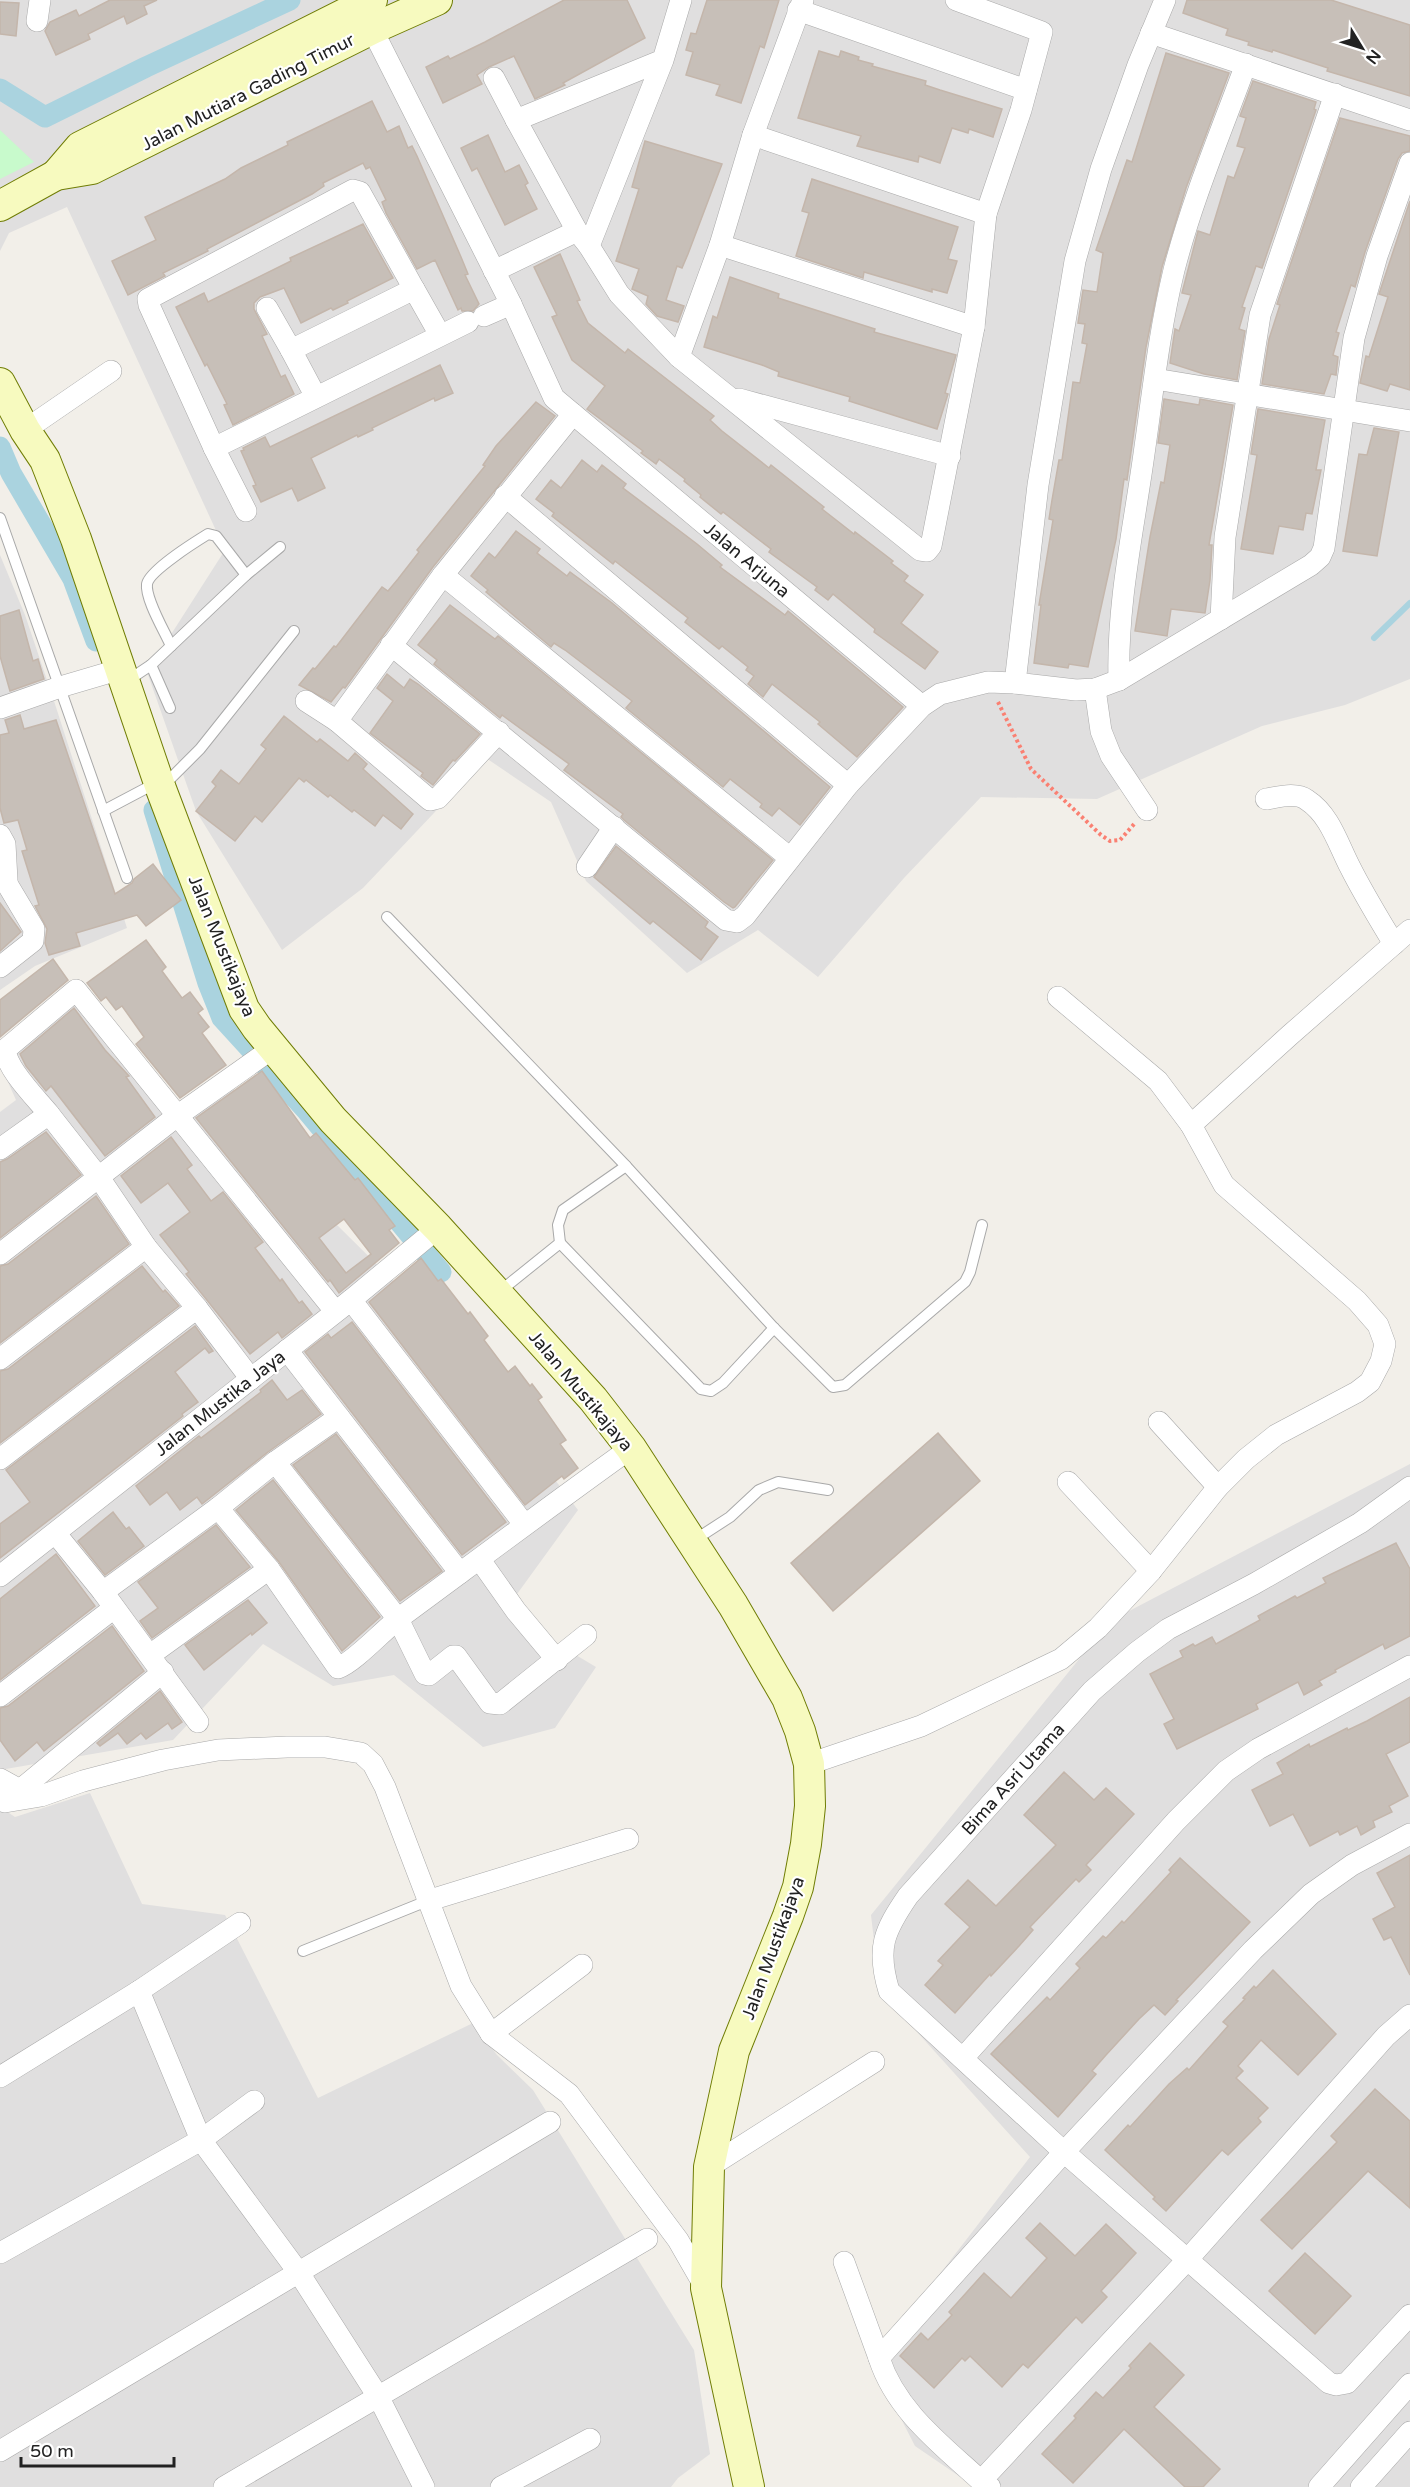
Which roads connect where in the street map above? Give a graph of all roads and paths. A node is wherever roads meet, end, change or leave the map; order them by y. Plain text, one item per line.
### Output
1 (40, 0) edge
2 (437, 0) edge
3 (681, 0) edge
4 (956, 0) edge
5 (1165, 0) edge
6 (800, 5) edge
7 (363, 9) edge
8 (37, 21) dead end
9 (1151, 33) junction
10 (663, 60) junction
11 (1246, 64) junction
12 (494, 78) dead end
13 (1026, 90) junction
14 (1335, 94) junction
15 (516, 120) junction
16 (1410, 120) edge
17 (753, 135) junction
18 (1410, 163) edge
19 (0, 206) edge
20 (986, 214) junction
21 (583, 239) junction
22 (720, 245) junction
23 (494, 272) junction
24 (414, 289) junction
25 (511, 304) junction
26 (267, 308) dead end
27 (974, 327) junction
28 (440, 335) junction
29 (291, 350) junction
30 (679, 357) junction
31 (111, 371) dead end
32 (1155, 379) junction
33 (2, 391) edge
34 (1247, 393) junction
35 (731, 396) junction
36 (316, 397) junction
37 (1342, 411) junction
38 (573, 414) junction
39 (1410, 421) edge
40 (25, 430) junction
41 (214, 448) junction
42 (950, 456) junction
43 (505, 496) junction
44 (246, 511) dead end
45 (0, 518) edge
46 (280, 547) dead end
47 (246, 575) junction
48 (443, 575) junction
49 (1221, 619) junction
50 (294, 631) dead end
51 (391, 645) junction
52 (171, 646) junction
53 (151, 665) junction
54 (123, 675) junction
55 (1119, 680) junction
56 (988, 682) junction
57 (1015, 683) junction
58 (60, 687) junction
59 (1095, 689) junction
60 (306, 701) dead end
61 (922, 706) junction
62 (0, 708) edge
63 (170, 708) dead end
64 (337, 721) junction
65 (499, 732) junction
66 (160, 785) junction
67 (848, 785) junction
68 (1266, 799) dead end
69 (1147, 810) joint
70 (103, 811) junction
71 (614, 827) junction
72 (0, 835) edge
73 (790, 858) junction
74 (587, 867) dead end
75 (3, 876) edge
76 (127, 878) dead end
77 (387, 917) dead end
78 (1402, 937) edge
79 (0, 967) edge
80 (1058, 997) dead end
81 (273, 1048) junction
82 (49, 1114) junction
83 (177, 1116) junction
84 (1191, 1125) junction
85 (0, 1149) edge
86 (626, 1166) junction
87 (100, 1179) junction
88 (982, 1225) dead end
89 (438, 1228) junction
90 (560, 1243) junction
91 (146, 1247) junction
92 (0, 1254) edge
93 (497, 1294) junction
94 (343, 1306) junction
95 (197, 1308) junction
96 (774, 1328) junction
97 (287, 1350) junction
98 (0, 1359) edge
99 (251, 1379) junction
100 (339, 1417) junction
101 (1159, 1422) dead end
102 (631, 1448) junction
103 (0, 1459) edge
104 (275, 1462) junction
105 (1068, 1482) dead end
106 (1218, 1487) junction
107 (1410, 1487) edge
108 (828, 1490) dead end
109 (218, 1508) junction
110 (524, 1524) junction
111 (56, 1534) junction
112 (693, 1541) junction
113 (480, 1560) junction
114 (268, 1569) junction
115 (1151, 1570) junction
116 (460, 1573) junction
117 (0, 1576) edge
118 (109, 1600) junction
119 (398, 1619) junction
120 (586, 1635) dead end
121 (150, 1655) junction
122 (557, 1659) junction
123 (1410, 1666) edge
124 (163, 1672) junction
125 (0, 1696) edge
126 (198, 1722) dead end
127 (809, 1764) junction
128 (0, 1779) edge
129 (0, 1800) edge
130 (1410, 1834) edge
131 (628, 1839) dead end
132 (428, 1901) junction
133 (240, 1923) dead end
134 (303, 1951) dead end
135 (582, 1965) dead end
136 (139, 1990) junction
137 (1410, 2015) edge
138 (491, 2034) junction
139 (963, 2058) junction
140 (874, 2062) dead end
141 (0, 2077) edge
142 (254, 2101) dead end
143 (550, 2122) dead end
144 (201, 2140) junction
145 (1064, 2152) junction
146 (710, 2167) junction
147 (647, 2239) dead end
148 (0, 2253) edge
149 (1188, 2259) junction
150 (844, 2262) dead end
151 (300, 2273) junction
152 (706, 2288) junction
153 (1410, 2315) edge
154 (879, 2358) junction
155 (1410, 2384) edge
156 (379, 2398) junction
157 (1410, 2432) edge
158 (590, 2439) dead end
159 (0, 2451) edge
160 (986, 2484) edge
161 (224, 2487) edge
162 (424, 2487) edge
163 (501, 2487) edge
164 (749, 2487) edge
165 (1319, 2487) edge
166 (1361, 2487) edge

1 - 8 street
2 - 7 main road, Jalan Mutiara Gading Timur
3 - 10 street
4 - 13 street
5 - 9 street
6 - 13 street
6 - 17 street
7 - 19 main road, Jalan Mutiara Gading Timur
7 - 23 street, Jalan Arjuna
9 - 11 street
9 - 57 street
10 - 15 street
10 - 21 street
11 - 14 street
11 - 32 street
12 - 15 street
13 - 20 street
14 - 16 street
14 - 34 street
15 - 21 street
17 - 20 street
17 - 22 street
18 - 37 street
20 - 27 street
21 - 23 street
21 - 30 street
22 - 27 street
22 - 30 street
23 - 25 street, Jalan Arjuna
24 - 28 street
24 - 29 street
24 - 41 street
25 - 28 street
25 - 38 street, Jalan Arjuna
26 - 29 street
27 - 42 street
28 - 36 street
29 - 36 street
30 - 35 street
31 - 40 street
32 - 34 street
32 - 55 street
33 - 40 main road, Jalan Mustikajaya
34 - 37 street
34 - 49 street
35 - 42 street
35 - 42 street
36 - 41 street
37 - 39 street
37 - 49 street
38 - 43 street
38 - 61 street, Jalan Arjuna
40 - 54 main road, Jalan Mustikajaya
41 - 44 street
43 - 48 street
43 - 67 street
45 - 58 lane
46 - 47 lane
47 - 52 lane
47 - 52 lane
48 - 51 street
48 - 73 street
49 - 55 street
50 - 66 lane
51 - 64 street
51 - 65 street
52 - 53 lane
53 - 54 lane
53 - 63 lane
54 - 58 street
54 - 66 main road, Jalan Mustikajaya
55 - 59 street
56 - 57 street
56 - 61 street
56 - 69 path
57 - 59 street
58 - 62 street
58 - 70 lane
59 - 69 street
60 - 64 street
61 - 67 street
64 - 65 street
65 - 71 street
66 - 70 lane
66 - 81 main road, Jalan Mustikajaya
67 - 73 street
68 - 78 street
70 - 76 lane
71 - 73 street
71 - 74 street
72 - 75 street
75 - 79 street
77 - 86 lane
78 - 84 street
80 - 84 street
81 - 83 street
81 - 89 main road, Jalan Mustikajaya
82 - 83 street
82 - 85 street
82 - 87 street
83 - 87 street
83 - 94 street
84 - 106 street
86 - 90 lane
86 - 96 lane
87 - 91 street
87 - 92 street
88 - 96 lane
89 - 93 main road, Jalan Mustikajaya
89 - 94 street, Jalan Mustika Jaya
90 - 93 lane
90 - 96 lane
91 - 95 street
91 - 98 street
93 - 102 main road, Jalan Mustikajaya
94 - 97 street, Jalan Mustika Jaya
94 - 110 street
95 - 99 street
95 - 103 street
97 - 99 street, Jalan Mustika Jaya
97 - 100 street
99 - 111 street, Jalan Mustika Jaya
100 - 104 street
100 - 116 street
101 - 106 street
102 - 110 street
102 - 112 main road, Jalan Mustikajaya
104 - 109 street
104 - 119 street
105 - 115 street
106 - 115 street
107 - 139 street, Bima Asri Utama
108 - 112 lane
109 - 114 street
109 - 118 street
110 - 113 street
111 - 117 street, Jalan Mustika Jaya
111 - 118 street
112 - 127 main road, Jalan Mustikajaya
113 - 116 street
113 - 122 street
114 - 119 street
114 - 121 street
115 - 127 street
116 - 119 street
118 - 121 street
118 - 125 street
119 - 122 street
120 - 122 street
121 - 124 street
123 - 139 street
124 - 126 street
124 - 128 street
127 - 146 main road, Jalan Mustikajaya
129 - 132 street
130 - 145 street
131 - 132 street
132 - 134 lane
132 - 138 street
133 - 136 street
135 - 138 street
136 - 141 street
136 - 144 street
137 - 149 street
138 - 152 street
139 - 145 street, Bima Asri Utama
140 - 146 street
142 - 144 street
143 - 151 street
144 - 148 street
144 - 151 street
145 - 149 street, Bima Asri Utama
145 - 154 street
146 - 152 main road, Jalan Mustikajaya
147 - 156 street
149 - 153 street, Bima Asri Utama
149 - 160 street
150 - 154 street
151 - 156 street
151 - 159 street
152 - 164 main road, Jalan Mustikajaya
154 - 160 street
155 - 165 street
156 - 161 street
156 - 162 street
157 - 166 street
158 - 163 street

